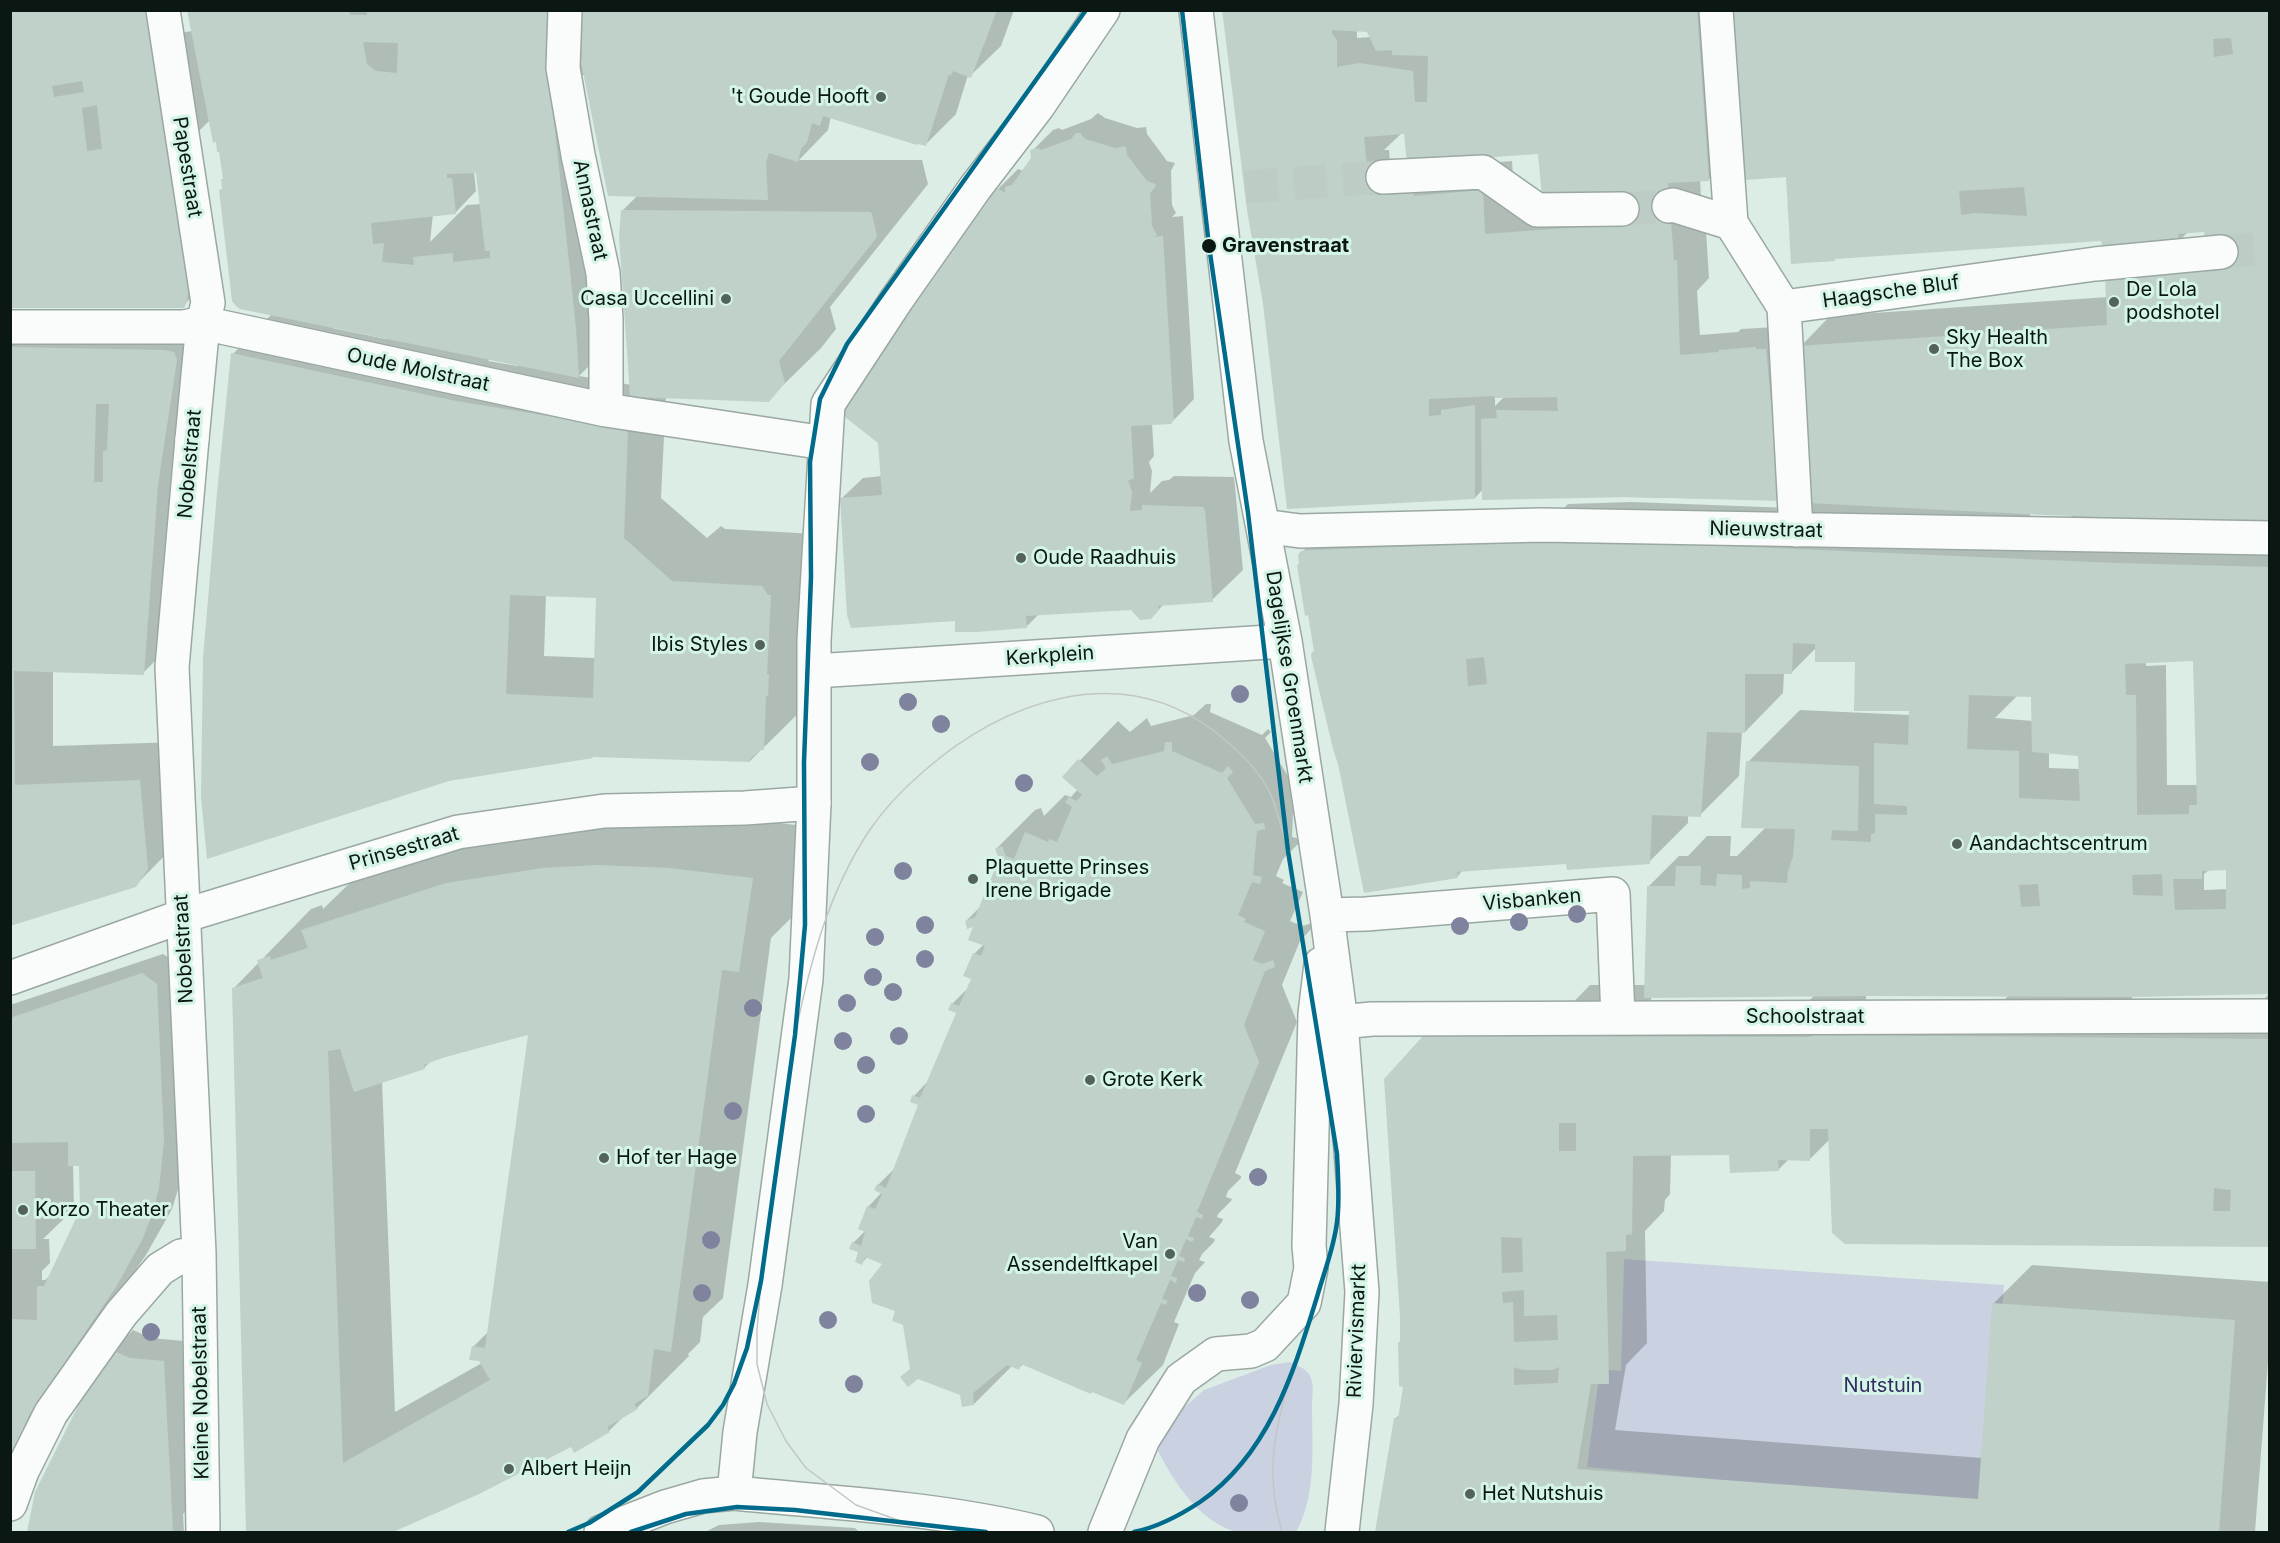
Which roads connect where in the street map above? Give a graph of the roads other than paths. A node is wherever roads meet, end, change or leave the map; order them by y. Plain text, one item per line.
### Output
1 (163, 10) edge
2 (565, 10) edge
3 (1103, 10) edge
4 (1196, 10) edge
5 (1716, 10) edge
6 (1383, 177) tunnel mouth
7 (1669, 206) tunnel mouth
8 (1622, 209) tunnel mouth
9 (1731, 223) junction
10 (2221, 252) tunnel mouth
11 (1784, 307) junction
12 (203, 323) junction
13 (10, 327) edge
14 (606, 410) junction
15 (825, 443) junction
16 (1263, 526) junction
17 (1796, 531) junction
18 (2270, 538) edge
19 (1285, 641) junction
20 (815, 671) junction
21 (814, 803) junction
22 (1327, 915) junction
23 (183, 916) junction
24 (10, 978) edge
25 (2270, 1017) edge
26 (1618, 1018) junction
27 (1341, 1022) junction
28 (199, 1253) junction
29 (734, 1494) junction
30 (10, 1504) edge
31 (203, 1533) edge
32 (601, 1533) edge
33 (1037, 1533) edge
34 (1105, 1533) edge
35 (1342, 1533) edge

1 - 12 street, Papestraat
2 - 14 street, Annastraat
3 - 15 street
4 - 16 street, Dagelijkse Groenmarkt
5 - 9 street
6 - 8 street
7 - 9 street
9 - 11 street
10 - 11 street, Haagsche Bluf
11 - 17 street
12 - 13 street, Oude Molstraat
12 - 14 street, Oude Molstraat
12 - 23 street, Nobelstraat
14 - 15 street, Oude Molstraat
15 - 20 street
16 - 17 street, Nieuwstraat
16 - 19 street, Dagelijkse Groenmarkt
17 - 18 street, Nieuwstraat
19 - 20 street, Kerkplein
19 - 22 street, Dagelijkse Groenmarkt
20 - 21 street
21 - 23 street, Prinsestraat
21 - 29 street
22 - 26 street, Visbanken
22 - 27 street, Riviervismarkt
22 - 34 street
23 - 24 street, Prinsestraat
23 - 28 street, Nobelstraat
25 - 26 street, Schoolstraat
26 - 27 street, Schoolstraat
27 - 35 street, Riviervismarkt
28 - 30 street
28 - 31 street, Kleine Nobelstraat
29 - 32 street
29 - 33 street

